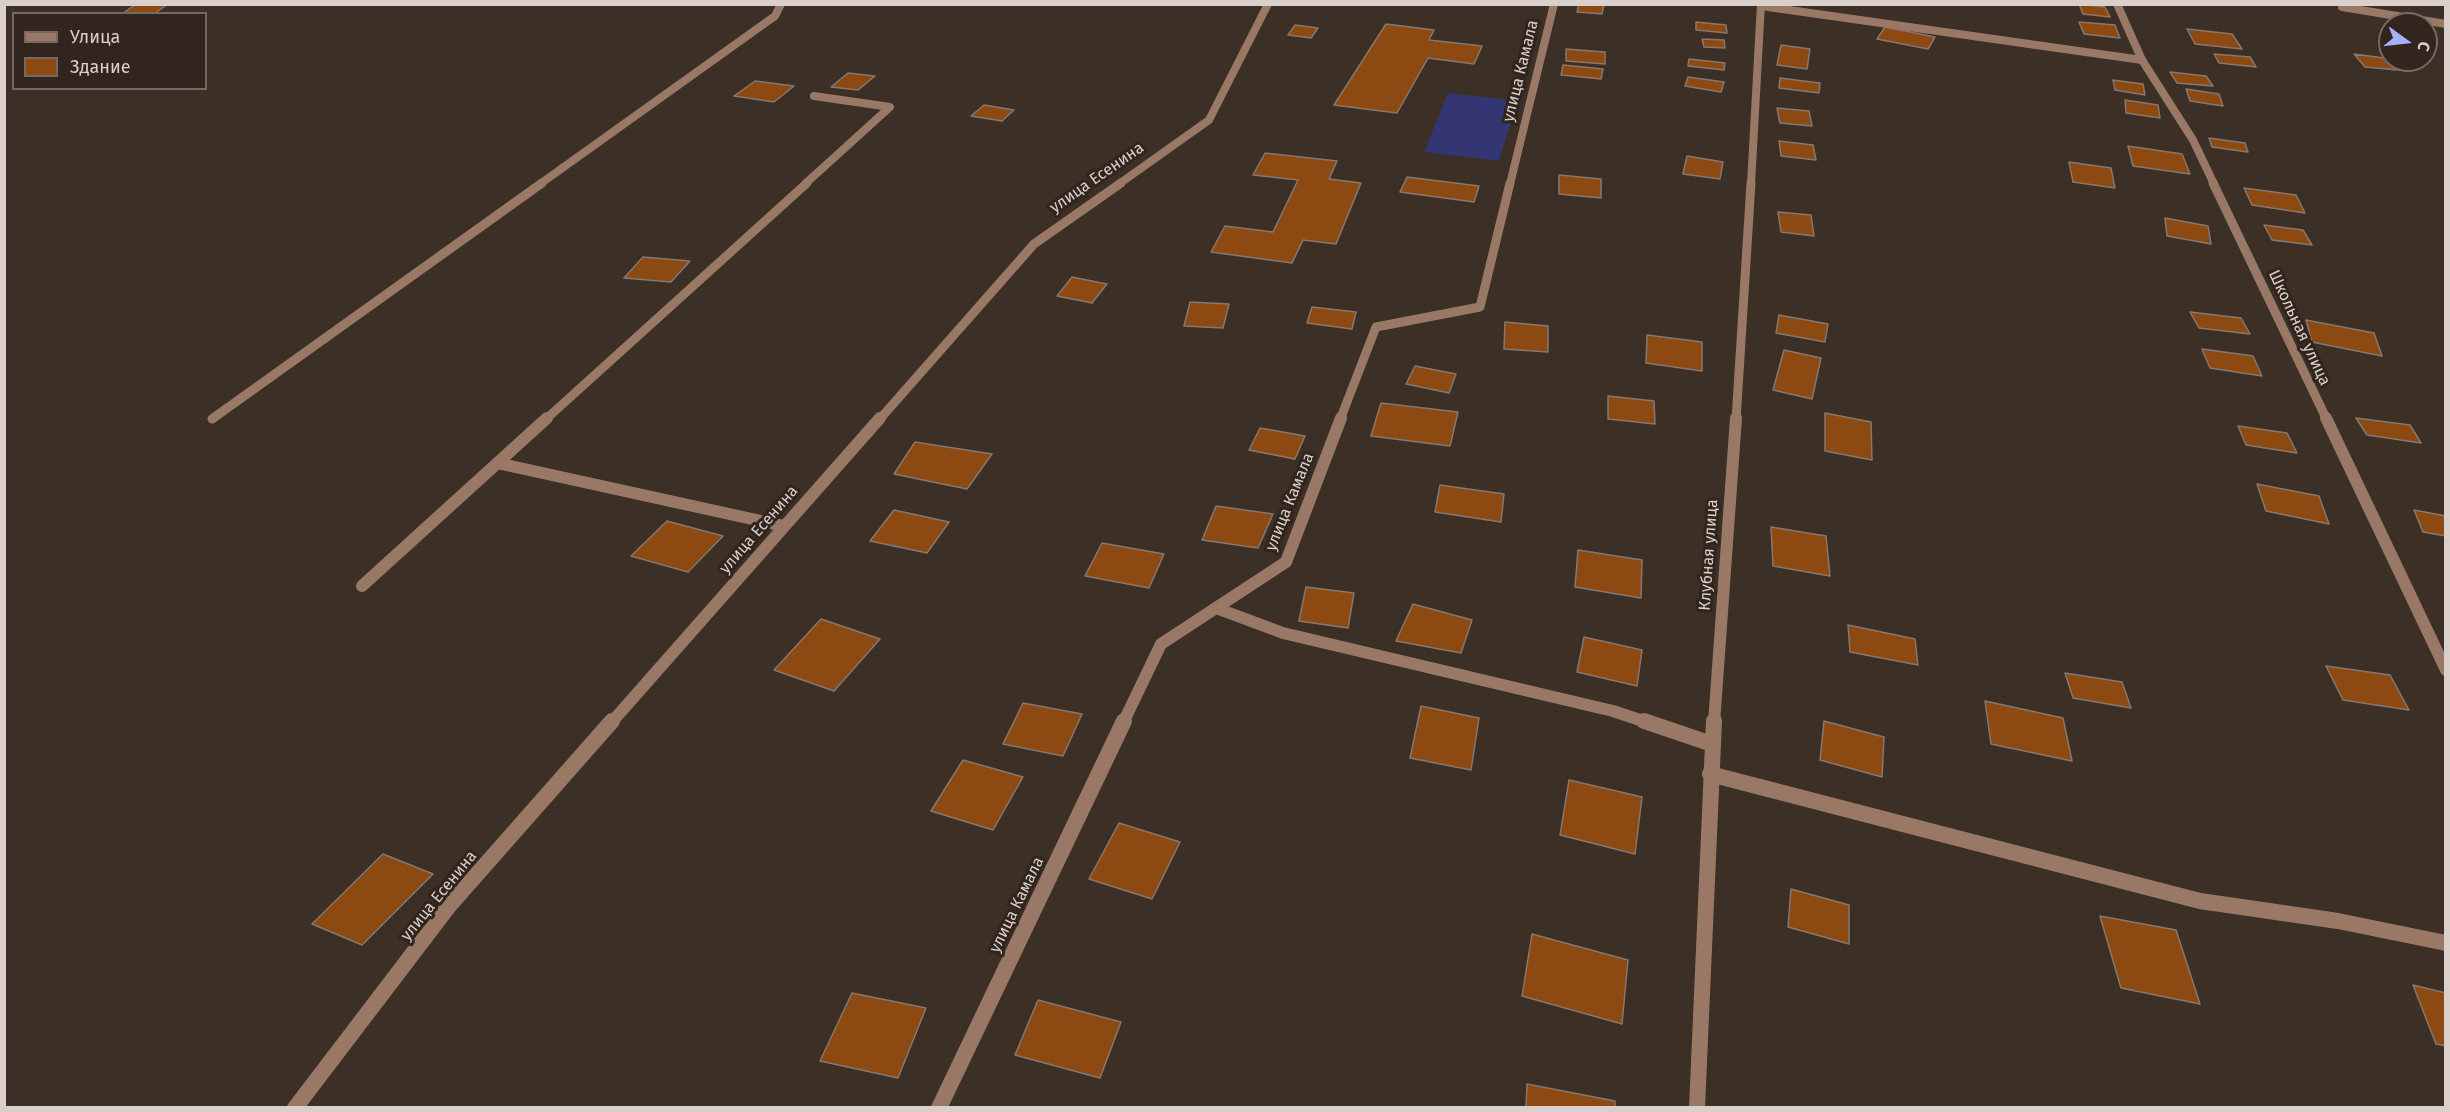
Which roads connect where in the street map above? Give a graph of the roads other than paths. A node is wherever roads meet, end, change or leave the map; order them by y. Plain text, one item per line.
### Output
1 (782, 4) edge
2 (1269, 4) edge
3 (1554, 4) edge
4 (2117, 4) edge
5 (1761, 5) edge
6 (2342, 8) dead end
7 (2445, 24) edge
8 (2142, 60) junction
9 (814, 96) dead end
10 (212, 419) dead end
11 (497, 463) junction
12 (784, 526) junction
13 (362, 586) dead end
14 (1216, 608) junction
15 (2445, 670) edge
16 (1712, 744) junction
17 (1710, 774) junction
18 (2445, 943) edge
19 (295, 1107) edge
20 (939, 1107) edge
21 (1697, 1107) edge

1 - 10 street
2 - 12 street, улица Есенина
3 - 14 street, улица Камала
4 - 8 street, Школьная улица
5 - 8 street
5 - 16 street, Клубная улица
6 - 7 street
8 - 15 street, Школьная улица
9 - 11 street
11 - 12 street
11 - 13 street
12 - 19 street, улица Есенина
14 - 16 street
14 - 20 street, улица Камала
16 - 17 street, Клубная улица
17 - 18 street
17 - 21 street, Клубная улица

